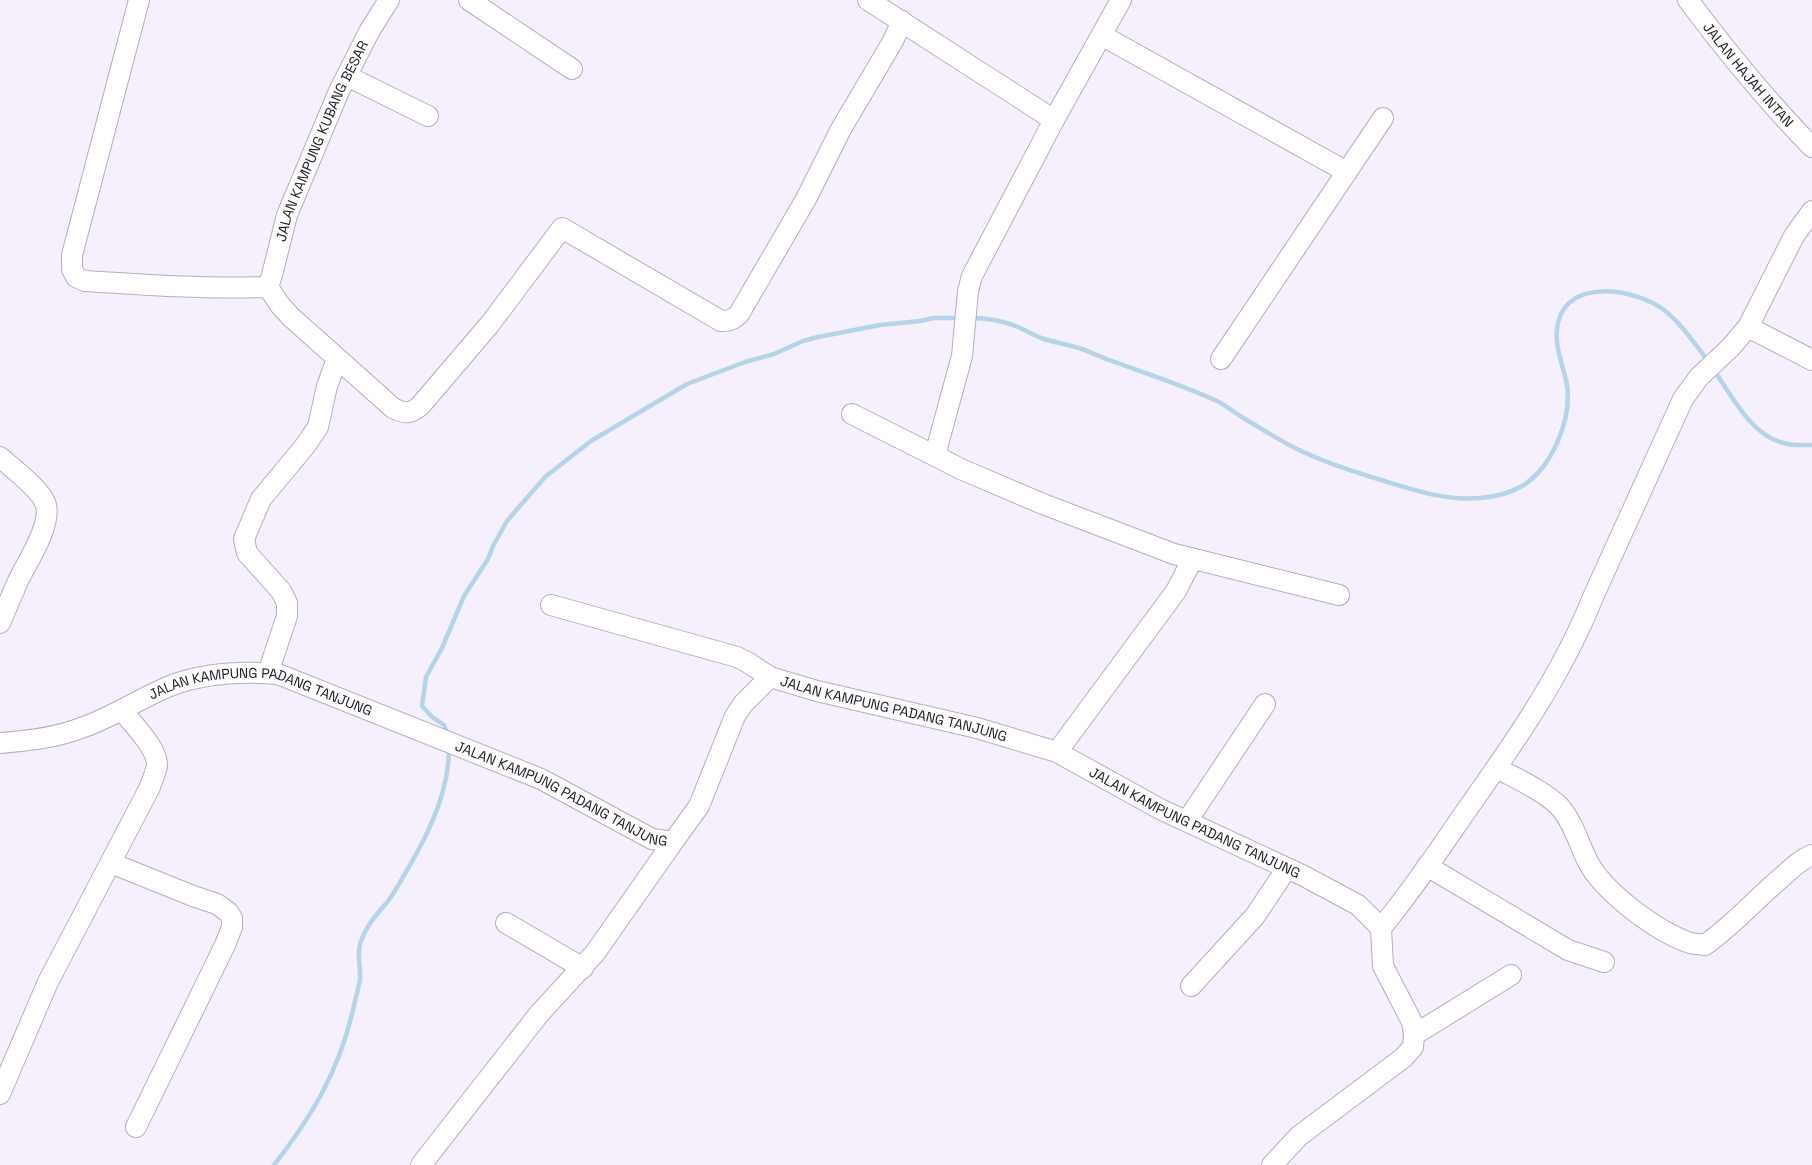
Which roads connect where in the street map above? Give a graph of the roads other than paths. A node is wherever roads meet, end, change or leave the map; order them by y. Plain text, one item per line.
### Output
1 (139, 0) edge
2 (389, 0) edge
3 (469, 0) edge
4 (868, 0) edge
5 (1121, 0) edge
6 (1688, 0) edge
7 (899, 12) edge
8 (1103, 36) junction
9 (572, 69) dead end
10 (347, 76) junction
11 (428, 116) dead end
12 (1383, 118) dead end
13 (1054, 120) junction
14 (1812, 147) edge
15 (1347, 172) junction
16 (1812, 210) edge
17 (268, 288) junction
18 (1748, 327) junction
19 (337, 359) junction
20 (1222, 359) dead end
21 (1812, 360) edge
22 (852, 414) dead end
23 (935, 455) junction
24 (0, 457) edge
25 (1192, 560) junction
26 (1339, 595) dead end
27 (551, 605) dead end
28 (0, 623) edge
29 (268, 673) junction
30 (770, 677) junction
31 (1264, 704) dead end
32 (122, 710) junction
33 (0, 743) edge
34 (1057, 752) junction
35 (1497, 768) junction
36 (1188, 820) junction
37 (673, 842) junction
38 (1812, 855) edge
39 (111, 863) junction
40 (1427, 866) junction
41 (1287, 868) junction
42 (1404, 900) junction
43 (1358, 905) junction
44 (506, 923) dead end
45 (1381, 928) junction
46 (1604, 962) dead end
47 (583, 968) junction
48 (1511, 975) dead end
49 (1192, 986) dead end
50 (1414, 1035) junction
51 (0, 1094) edge
52 (136, 1127) dead end
53 (421, 1165) edge
54 (1272, 1165) edge

1 - 17 street
2 - 10 street, JALAN KAMPUNG KUBANG BESAR
3 - 9 street
4 - 7 street
5 - 8 street
6 - 14 street, JALAN HAJAH INTAN
7 - 13 street
7 - 19 street
8 - 13 street
8 - 15 street
10 - 11 street
10 - 17 street, JALAN KAMPUNG KUBANG BESAR
12 - 15 street
13 - 23 street
15 - 20 street
16 - 18 street
17 - 19 street
18 - 21 street
18 - 35 street
19 - 29 street
22 - 23 street
23 - 25 street
24 - 28 street
25 - 26 street
25 - 34 street
27 - 30 street
29 - 32 street, JALAN KAMPUNG PADANG TANJUNG
29 - 37 street, JALAN KAMPUNG PADANG TANJUNG
30 - 34 street, JALAN KAMPUNG PADANG TANJUNG
30 - 37 street, JALAN KAMPUNG PADANG TANJUNG
31 - 36 street
32 - 33 street, JALAN KAMPUNG PADANG TANJUNG
32 - 39 street
34 - 36 street, JALAN KAMPUNG PADANG TANJUNG
35 - 38 street
35 - 40 street
36 - 41 street, JALAN KAMPUNG PADANG TANJUNG
37 - 47 street
39 - 51 street
39 - 52 street
40 - 42 street
40 - 46 street
41 - 43 street, JALAN KAMPUNG PADANG TANJUNG
41 - 49 street
42 - 43 street
42 - 45 street
43 - 45 street, JALAN KAMPUNG PADANG TANJUNG
44 - 47 street
45 - 50 street
47 - 53 street
48 - 50 street
50 - 54 street

